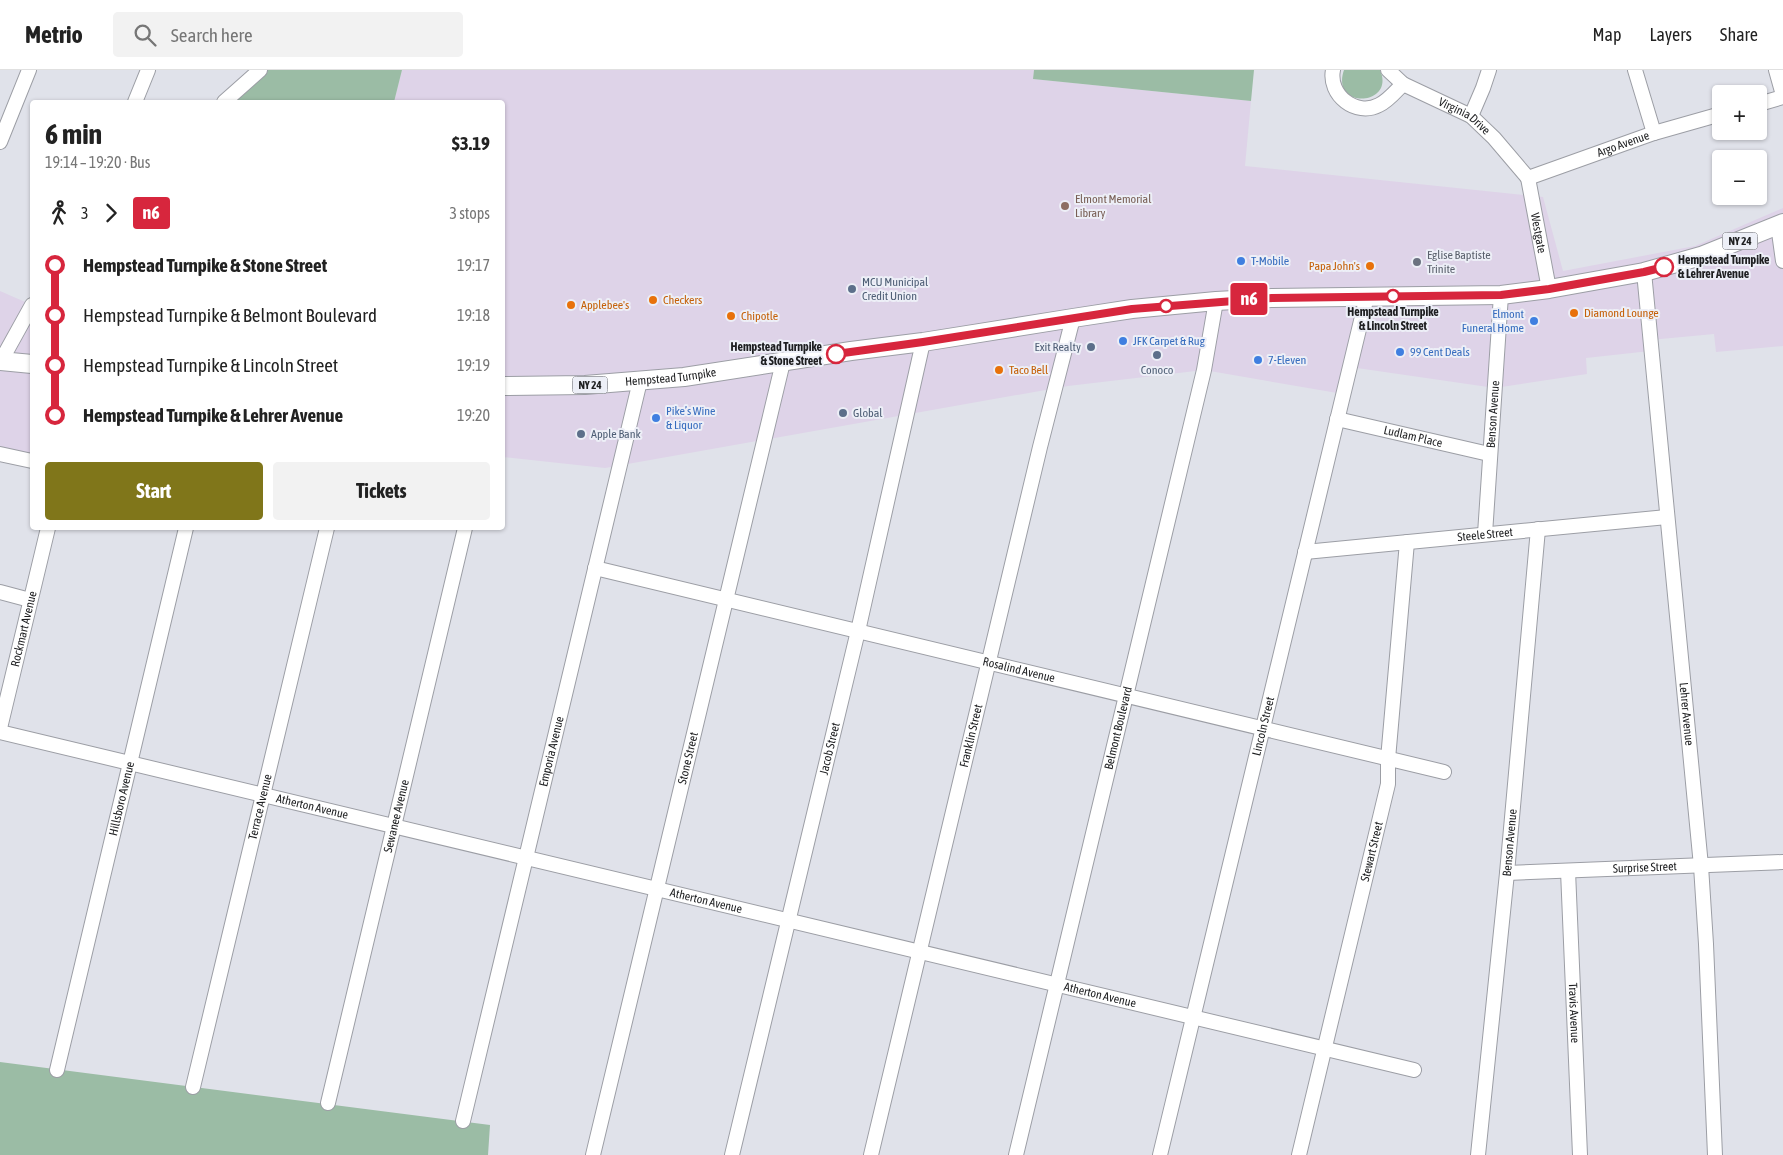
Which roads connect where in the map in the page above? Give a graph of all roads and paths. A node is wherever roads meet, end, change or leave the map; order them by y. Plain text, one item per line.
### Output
1 (29, 70) edge
2 (148, 70) edge
3 (260, 70) edge
4 (1333, 70) edge
5 (1388, 70) edge
6 (1489, 70) edge
7 (1635, 70) edge
8 (1776, 70) edge
9 (1403, 84) junction
10 (1783, 96) edge
11 (136, 100) edge
12 (226, 100) edge
13 (1767, 101) edge
14 (1471, 116) junction
15 (1712, 117) edge
16 (1654, 133) junction
17 (0, 142) edge
18 (1528, 178) junction
19 (1780, 224) edge
20 (1783, 261) edge
21 (1644, 272) junction
22 (1549, 289) junction
23 (1501, 295) junction
24 (1367, 296) junction
25 (1216, 301) junction
26 (30, 308) edge
27 (1073, 318) junction
28 (923, 342) junction
29 (0, 361) edge
30 (783, 362) junction
31 (30, 364) edge
32 (640, 381) junction
33 (505, 386) edge
34 (1337, 419) junction
35 (0, 454) edge
36 (1489, 454) junction
37 (30, 461) edge
38 (1667, 517) junction
39 (1538, 529) junction
40 (48, 530) edge
41 (186, 530) edge
42 (327, 530) edge
43 (466, 530) edge
44 (1484, 534) junction
45 (1407, 542) junction
46 (1305, 552) junction
47 (595, 568) junction
48 (0, 592) edge
49 (30, 600) junction
50 (726, 600) junction
51 (858, 631) junction
52 (989, 663) junction
53 (1126, 696) junction
54 (1263, 728) junction
55 (0, 730) edge
56 (1388, 759) junction
57 (131, 763) junction
58 (1444, 772) dead end
59 (262, 794) junction
60 (394, 826) junction
61 (525, 858) junction
62 (1783, 862) edge
63 (1701, 866) junction
64 (1568, 871) junction
65 (1507, 873) junction
66 (657, 888) junction
67 (789, 920) junction
68 (920, 952) junction
69 (1057, 985) junction
70 (1193, 1018) junction
71 (1325, 1049) junction
72 (57, 1070) dead end
73 (1414, 1070) dead end
74 (193, 1087) dead end
75 (328, 1104) dead end
76 (463, 1121) dead end
77 (593, 1155) edge
78 (732, 1155) edge
79 (871, 1155) edge
80 (1016, 1155) edge
81 (1160, 1155) edge
82 (1299, 1155) edge
83 (1478, 1155) edge
84 (1580, 1155) edge
85 (1715, 1155) edge

1 - 17 street
2 - 11 street
3 - 12 street
4 - 9 street
5 - 9 street, Virginia Drive
6 - 14 street
7 - 16 street
8 - 10 street
9 - 14 street, Virginia Drive
10 - 13 street
14 - 18 street, Virginia Drive
15 - 16 street, Argo Avenue
16 - 18 street, Argo Avenue
18 - 22 street, Westgate
19 - 20 street
19 - 21 main road, Hempstead Turnpike / NY 24
21 - 22 main road, Hempstead Turnpike / NY 24
21 - 38 street, Lehrer Avenue
22 - 23 main road, Hempstead Turnpike / NY 24
23 - 24 main road, Hempstead Turnpike / NY 24
23 - 36 street, Benson Avenue
24 - 25 main road, Hempstead Turnpike / NY 24
24 - 34 street, Lincoln Street
25 - 27 main road, Hempstead Turnpike / NY 24
25 - 53 street, Belmont Boulevard
26 - 29 street
27 - 28 main road, Hempstead Turnpike / NY 24
27 - 52 street, Franklin Street
28 - 30 main road, Hempstead Turnpike / NY 24
28 - 51 street, Jacob Street
29 - 31 main road
30 - 32 main road, Hempstead Turnpike / NY 24
30 - 50 street, Stone Street
32 - 33 main road, Hempstead Turnpike / NY 24
32 - 47 street, Emporia Avenue
34 - 36 street, Ludlam Place
34 - 46 street, Lincoln Street
35 - 37 street
36 - 44 street, Benson Avenue
38 - 39 street, Steele Street
38 - 63 street, Lehrer Avenue
39 - 44 street, Steele Street
39 - 65 street, Benson Avenue
40 - 49 street, Rockmart Avenue
41 - 57 street, Hillsboro Avenue
42 - 59 street, Terrace Avenue
43 - 60 street, Sewanee Avenue
44 - 45 street, Steele Street
45 - 46 street, Steele Street
45 - 56 street, Stewart Street
46 - 54 street, Lincoln Street
47 - 50 street, Rosalind Avenue
47 - 61 street, Emporia Avenue
48 - 49 street
49 - 55 street, Rockmart Avenue
50 - 51 street, Rosalind Avenue
50 - 66 street, Stone Street
51 - 52 street, Rosalind Avenue
51 - 67 street, Jacob Street
52 - 53 street, Rosalind Avenue
52 - 68 street, Franklin Street
53 - 54 street, Rosalind Avenue
53 - 69 street, Belmont Boulevard
54 - 56 street, Rosalind Avenue
54 - 70 street, Lincoln Street
55 - 57 street, Atherton Avenue
56 - 58 street, Rosalind Avenue
56 - 71 street, Stewart Street
57 - 59 street, Atherton Avenue
57 - 72 street, Hillsboro Avenue
59 - 60 street, Atherton Avenue
59 - 74 street, Terrace Avenue
60 - 61 street, Atherton Avenue
60 - 75 street, Sewanee Avenue
61 - 66 street, Atherton Avenue
61 - 76 street, Emporia Avenue
62 - 63 street, Surprise Street
63 - 64 street, Surprise Street
63 - 85 street, Lehrer Avenue
64 - 65 street, Surprise Street
64 - 84 street, Travis Avenue
65 - 83 street, Benson Avenue
66 - 67 street, Atherton Avenue
66 - 77 street, Stone Street
67 - 68 street, Atherton Avenue
67 - 78 street, Jacob Street
68 - 69 street, Atherton Avenue
68 - 79 street, Franklin Street
69 - 70 street, Atherton Avenue
69 - 80 street, Belmont Boulevard
70 - 71 street, Atherton Avenue
70 - 81 street, Lincoln Street
71 - 73 street, Atherton Avenue
71 - 82 street, Stewart Street

